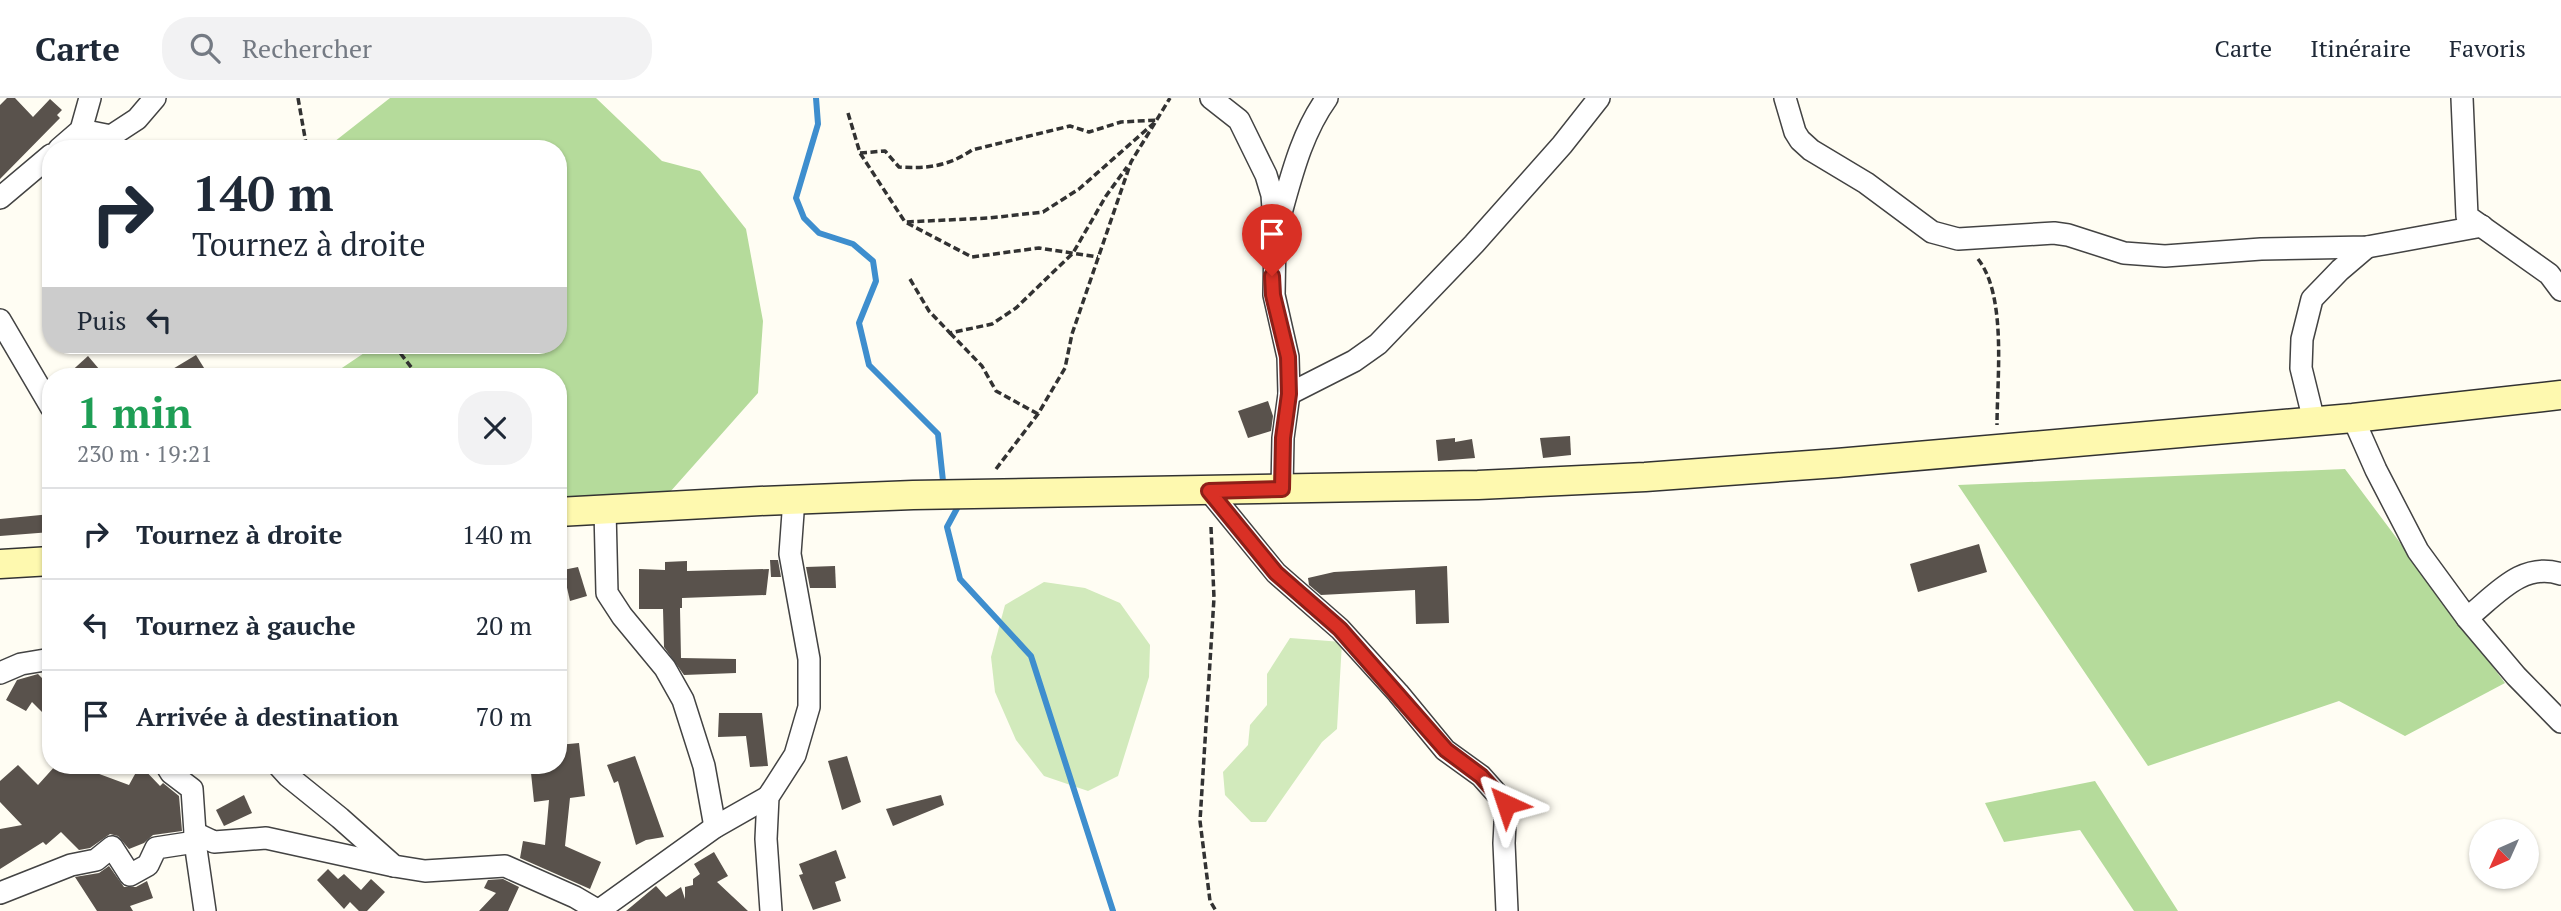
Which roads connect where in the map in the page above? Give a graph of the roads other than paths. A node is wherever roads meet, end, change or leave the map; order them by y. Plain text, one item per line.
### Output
1 (90, 98) edge
2 (155, 98) edge
3 (1211, 98) edge
4 (1327, 98) edge
5 (1597, 98) edge
6 (1785, 98) edge
7 (2462, 98) edge
8 (82, 130) junction
9 (70, 140) edge
10 (42, 163) edge
11 (0, 198) edge
12 (2482, 226) junction
13 (1275, 236) junction
14 (2367, 247) junction
15 (2561, 290) edge
16 (0, 320) edge
17 (42, 392) edge
18 (1289, 394) junction
19 (2561, 396) edge
20 (2353, 418) junction
21 (2314, 421) junction
22 (1282, 489) junction
23 (1209, 491) junction
24 (794, 499) junction
25 (605, 510) junction
26 (567, 512) edge
27 (42, 562) edge
28 (0, 564) edge
29 (2561, 573) edge
30 (2467, 618) junction
31 (42, 661) edge
32 (0, 673) edge
33 (2561, 722) edge
34 (172, 774) edge
35 (288, 774) edge
36 (768, 797) junction
37 (715, 827) junction
38 (195, 837) junction
39 (394, 866) junction
40 (0, 893) edge
41 (205, 911) edge
42 (599, 911) edge
43 (771, 911) edge
44 (1507, 911) edge

1 - 8 street
2 - 8 street
3 - 13 street
4 - 13 street
5 - 18 street
6 - 14 street
7 - 12 street
8 - 9 street
10 - 11 street
12 - 14 street
12 - 15 street
13 - 18 street
14 - 21 street
16 - 17 street
18 - 22 street
19 - 20 street
20 - 21 street
20 - 30 street
21 - 22 street
22 - 23 street
23 - 24 street
23 - 44 street
24 - 25 street
24 - 36 street
25 - 26 street
25 - 37 street
27 - 28 street
29 - 30 street
30 - 33 street
31 - 32 street
34 - 38 street
35 - 39 street
36 - 37 street
36 - 43 street
37 - 42 street
38 - 39 street
38 - 40 street
38 - 41 street
39 - 42 street

